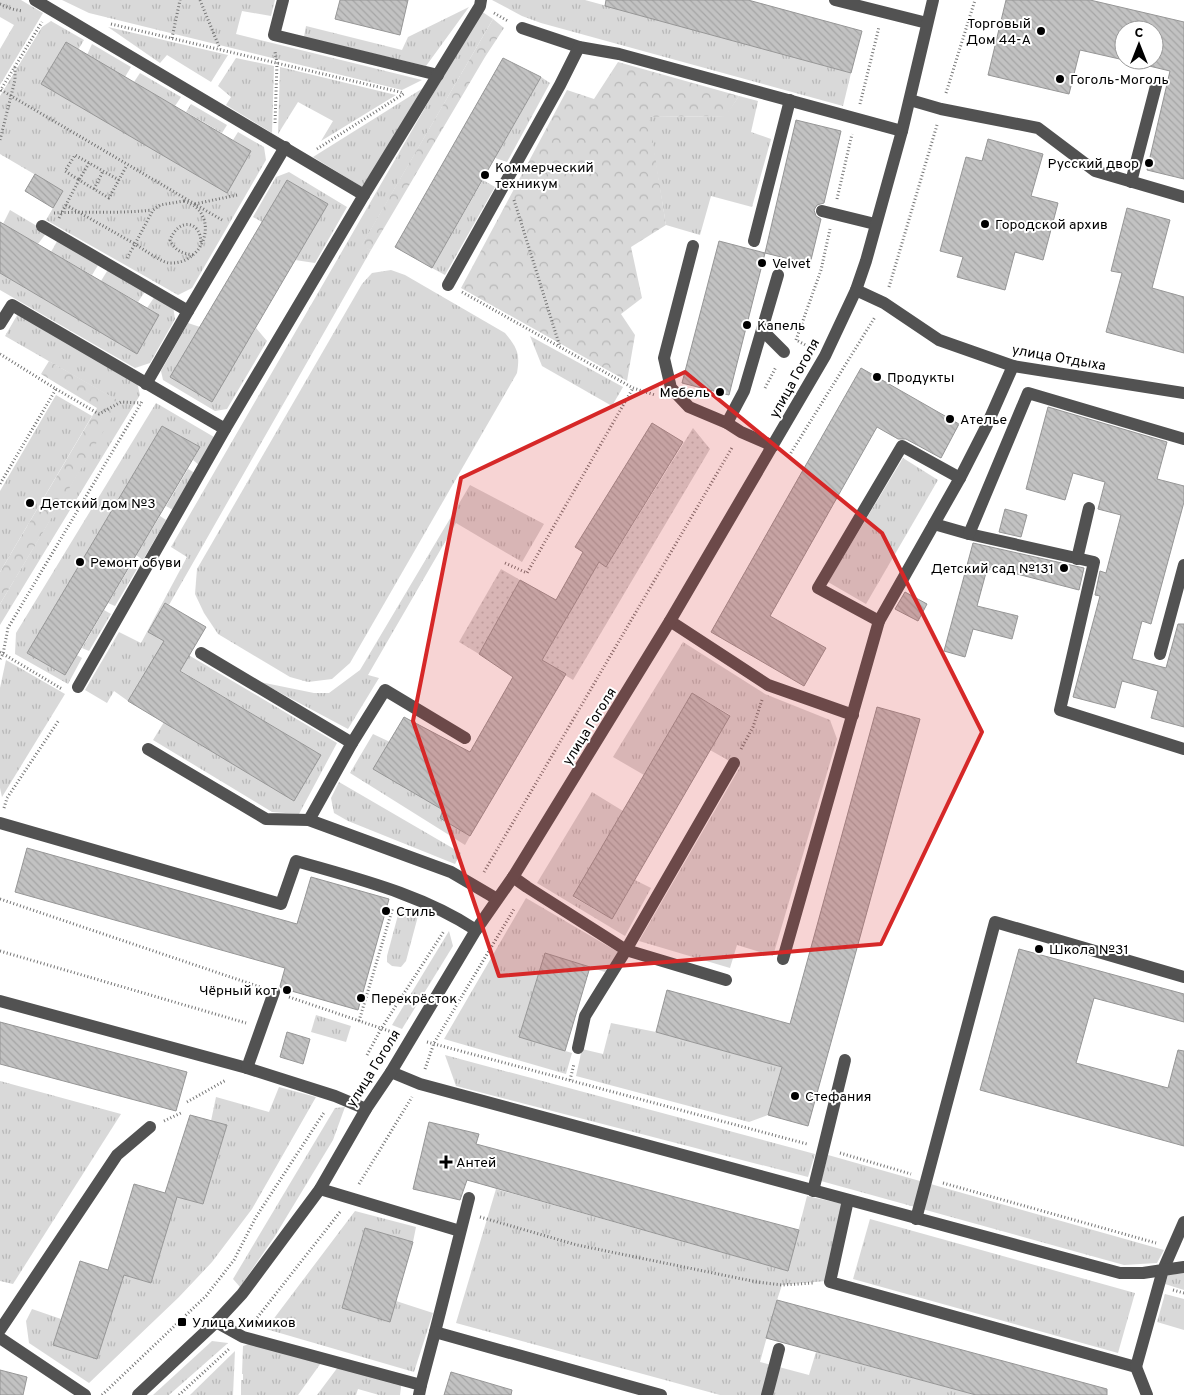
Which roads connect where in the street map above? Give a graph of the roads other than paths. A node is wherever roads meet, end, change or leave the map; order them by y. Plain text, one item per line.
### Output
1 (35, 0) edge
2 (283, 0) edge
3 (834, 0) edge
4 (933, 0) edge
5 (481, 3) edge
6 (927, 23) junction
7 (522, 28) road end
8 (579, 47) junction
9 (438, 76) junction
10 (1157, 82) dead end
11 (790, 100) junction
12 (910, 100) junction
13 (902, 131) junction
14 (280, 144) junction
15 (1131, 182) junction
16 (364, 195) junction
17 (1184, 197) edge
18 (828, 213) road end
19 (875, 224) junction
20 (47, 229) road end
21 (754, 241) dead end
22 (693, 246) dead end
23 (778, 275) dead end
24 (448, 285) road end
25 (856, 290) junction
26 (188, 311) junction
27 (0, 324) edge
28 (763, 331) junction
29 (784, 352) road end
30 (1013, 366) junction
31 (149, 385) junction
32 (1184, 393) edge
33 (727, 423) junction
34 (225, 429) junction
35 (1184, 439) edge
36 (773, 446) junction
37 (960, 478) junction
38 (1089, 508) dead end
39 (934, 524) junction
40 (969, 534) junction
41 (1077, 559) junction
42 (1184, 565) edge
43 (879, 621) junction
44 (670, 622) junction
45 (201, 653) dead end
46 (1160, 654) dead end
47 (78, 687) dead end
48 (853, 715) junction
49 (465, 738) dead end
50 (352, 743) junction
51 (148, 749) dead end
52 (1184, 749) edge
53 (734, 763) road end
54 (309, 820) junction
55 (0, 823) edge
56 (513, 877) junction
57 (497, 899) junction
58 (476, 930) junction
59 (626, 950) junction
60 (782, 959) dead end
61 (1184, 977) edge
62 (726, 980) dead end
63 (274, 992) road end
64 (0, 1001) edge
65 (578, 1048) dead end
66 (845, 1060) dead end
67 (247, 1068) junction
68 (391, 1072) junction
69 (366, 1109) junction
70 (150, 1127) dead end
71 (320, 1189) junction
72 (812, 1191) junction
73 (469, 1198) dead end
74 (848, 1200) junction
75 (916, 1218) junction
76 (1184, 1222) edge
77 (460, 1231) junction
78 (1184, 1267) edge
79 (1163, 1270) junction
80 (216, 1322) junction
81 (0, 1330) edge
82 (435, 1332) junction
83 (0, 1338) edge
84 (779, 1349) dead end
85 (1136, 1367) junction
86 (420, 1390) edge
87 (85, 1395) edge
88 (138, 1395) edge
89 (661, 1395) edge
90 (766, 1395) edge
91 (1147, 1395) edge

1 - 14 street
2 - 9 street
3 - 6 street
4 - 6 street, улица Гоголя
5 - 9 street
6 - 12 street, улица Гоголя
7 - 8 street
8 - 11 street
8 - 24 street
9 - 16 street
10 - 15 street
11 - 13 street
11 - 21 street
12 - 13 street, улица Гоголя
12 - 15 street
13 - 19 street, улица Гоголя
14 - 16 street
14 - 26 street
15 - 17 street
16 - 34 street
18 - 19 street
19 - 25 street, улица Гоголя
20 - 26 street
22 - 33 street
23 - 28 street
25 - 30 street, улица Отдыха
25 - 36 street, улица Гоголя
26 - 31 street
27 - 31 street
28 - 29 street
28 - 33 street
30 - 32 street, улица Отдыха
30 - 37 street
31 - 34 street
33 - 36 street
34 - 47 street
35 - 40 street
36 - 44 street, улица Гоголя
37 - 39 street
37 - 43 street
38 - 41 street
39 - 40 street
39 - 43 street
40 - 41 street
41 - 52 street
42 - 46 street
43 - 48 street
44 - 48 street
44 - 56 street, улица Гоголя
45 - 50 street
48 - 60 street
49 - 50 street
50 - 54 street
51 - 54 street
53 - 59 street
54 - 57 street
55 - 58 street
56 - 57 street, улица Гоголя
56 - 59 street
57 - 58 street, улица Гоголя
58 - 68 street, улица Гоголя
59 - 62 street
59 - 65 street
61 - 75 street
63 - 67 street
64 - 67 street
66 - 72 street
67 - 69 street
68 - 69 street, улица Гоголя
68 - 72 street
69 - 71 street, улица Гоголя
70 - 81 street
71 - 77 street
71 - 80 street, улица Гоголя
72 - 74 street
73 - 77 street
74 - 75 street
74 - 85 street
75 - 79 street
76 - 79 street
77 - 82 street
78 - 79 street
79 - 85 street
80 - 86 street
80 - 88 street, улица Гоголя
82 - 86 street
82 - 89 street
83 - 87 street
84 - 90 street
85 - 91 street

